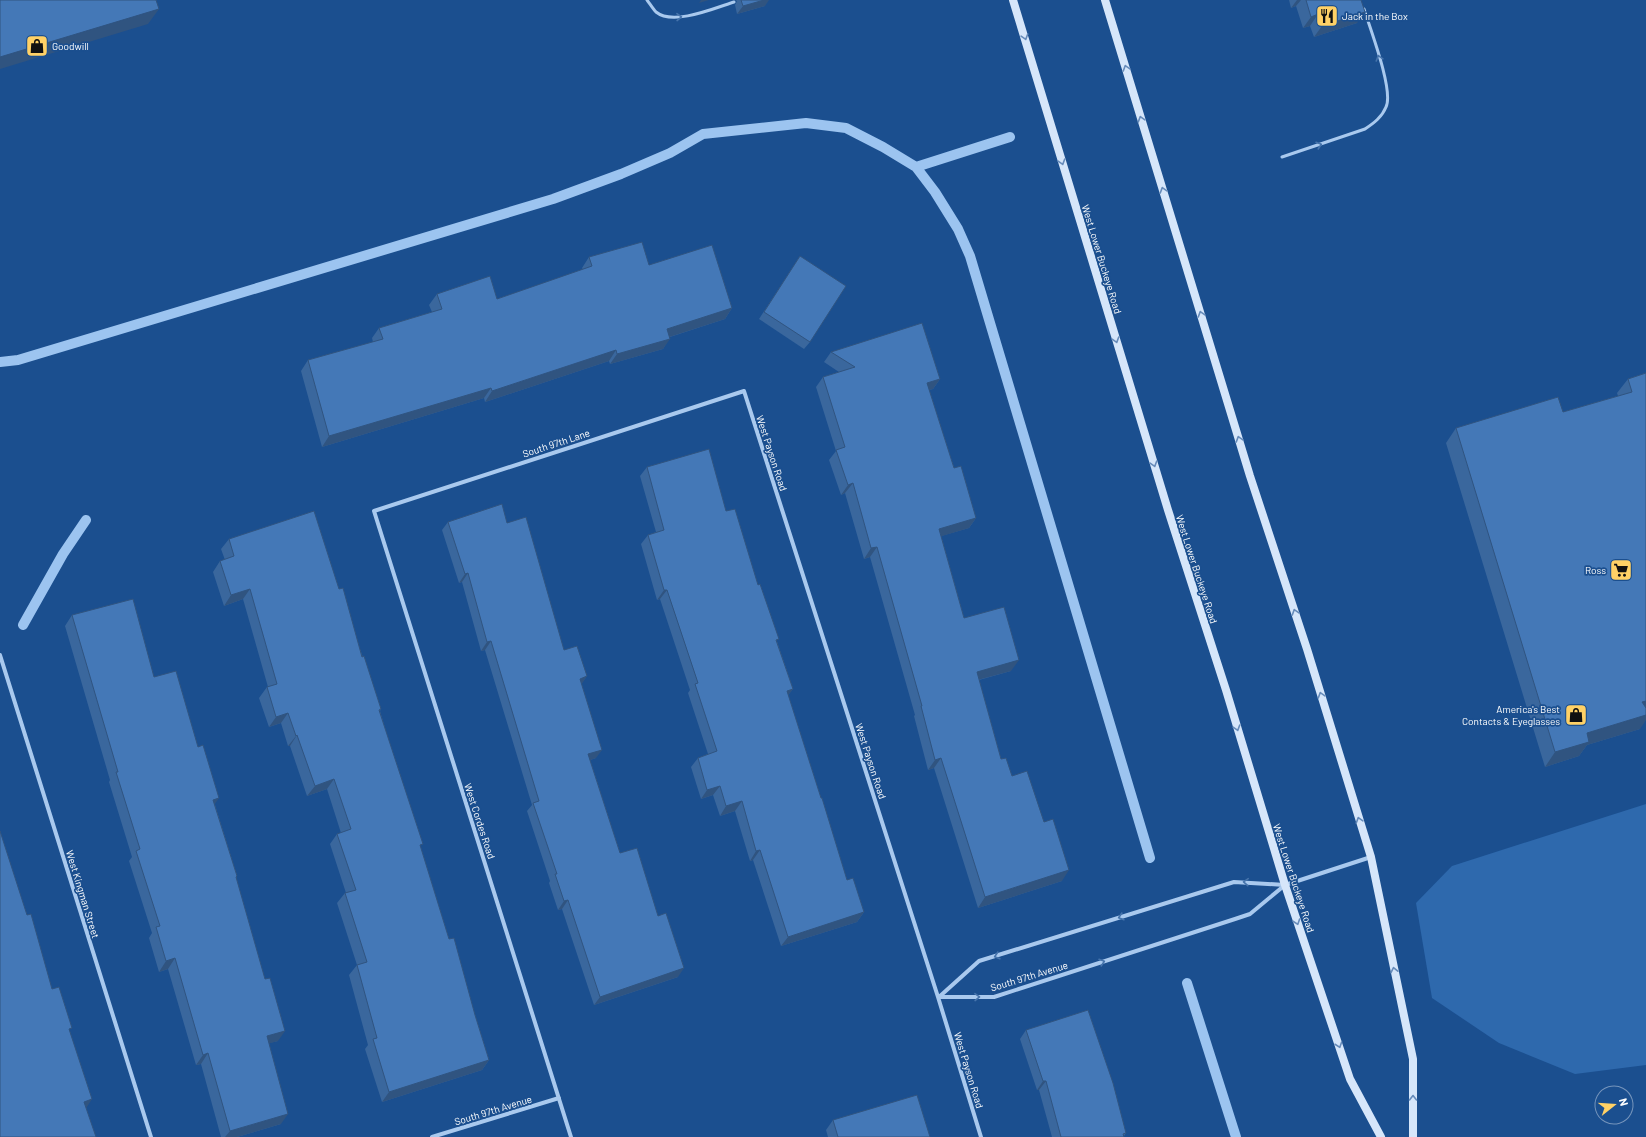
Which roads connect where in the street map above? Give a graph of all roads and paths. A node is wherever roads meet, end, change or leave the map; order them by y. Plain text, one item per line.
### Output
1 (647, 0) edge
2 (1013, 0) edge
3 (1105, 0) edge
4 (734, 2) dead end
5 (1364, 8) edge
6 (1282, 157) dead end
7 (744, 391) joint
8 (374, 511) joint
9 (0, 655) edge
10 (1371, 857) junction
11 (1285, 885) junction
12 (938, 998) junction
13 (559, 1098) junction
14 (151, 1137) edge
15 (432, 1137) edge
16 (571, 1137) edge
17 (981, 1137) edge
18 (1381, 1137) edge
19 (1413, 1137) edge

1 -> 4 lane
2 -> 11 main road, West Lower Buckeye Road
10 -> 3 main road
6 -> 5 lane
7 - 8 street, South 97th Lane
7 - 12 street, West Payson Road
8 - 13 street, West Cordes Road
9 - 14 street, West Kingman Street
10 - 11 street, South 97th Avenue
19 -> 10 main road
12 -> 11 street, South 97th Avenue
11 -> 12 street, South 97th Avenue
11 -> 18 main road, West Lower Buckeye Road
12 - 17 street, West Payson Road
13 - 15 street, South 97th Avenue
13 - 16 street, West Cordes Road

